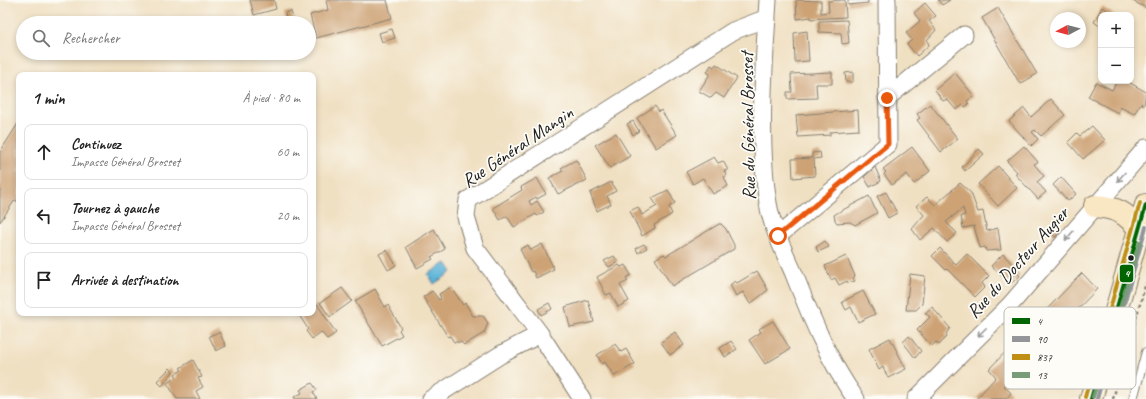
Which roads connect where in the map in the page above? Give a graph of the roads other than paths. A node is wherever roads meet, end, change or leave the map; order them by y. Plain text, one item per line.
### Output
1 (768, 0) edge
2 (886, 0) edge
3 (767, 20) junction
4 (964, 36) dead end
5 (887, 98) junction
6 (1146, 148) edge
7 (1146, 205) edge
8 (1095, 206) junction
9 (778, 236) junction
10 (1142, 236) edge
11 (1007, 307) edge
12 (1118, 307) edge
13 (1123, 307) edge
14 (1004, 310) edge
15 (540, 334) junction
16 (1146, 352) edge
17 (1136, 388) edge
18 (1094, 389) edge
19 (1102, 389) edge
20 (1136, 389) edge
21 (431, 399) edge
22 (582, 399) edge
23 (856, 399) edge
24 (916, 399) edge
25 (1091, 399) edge
26 (1099, 399) edge
27 (1133, 399) edge

1 - 3 street, Rue du Général Brosset
2 - 5 street
3 - 9 street, Rue du Général Brosset
3 - 15 street, Rue Général Mangin
4 - 5 street
5 - 9 street
6 -> 8 street, Rue du Docteur Augier
7 - 10 main road
8 - 10 main road
8 -> 11 street, Rue du Docteur Augier
9 - 23 street, Rue du Général Brosset
10 - 12 main road
10 - 13 main road
14 -> 24 street, Rue du Docteur Augier
15 - 21 street
15 - 22 street, Rue Général Mangin
16 - 17 lane
18 - 25 main road
19 - 26 main road
20 - 27 lane

